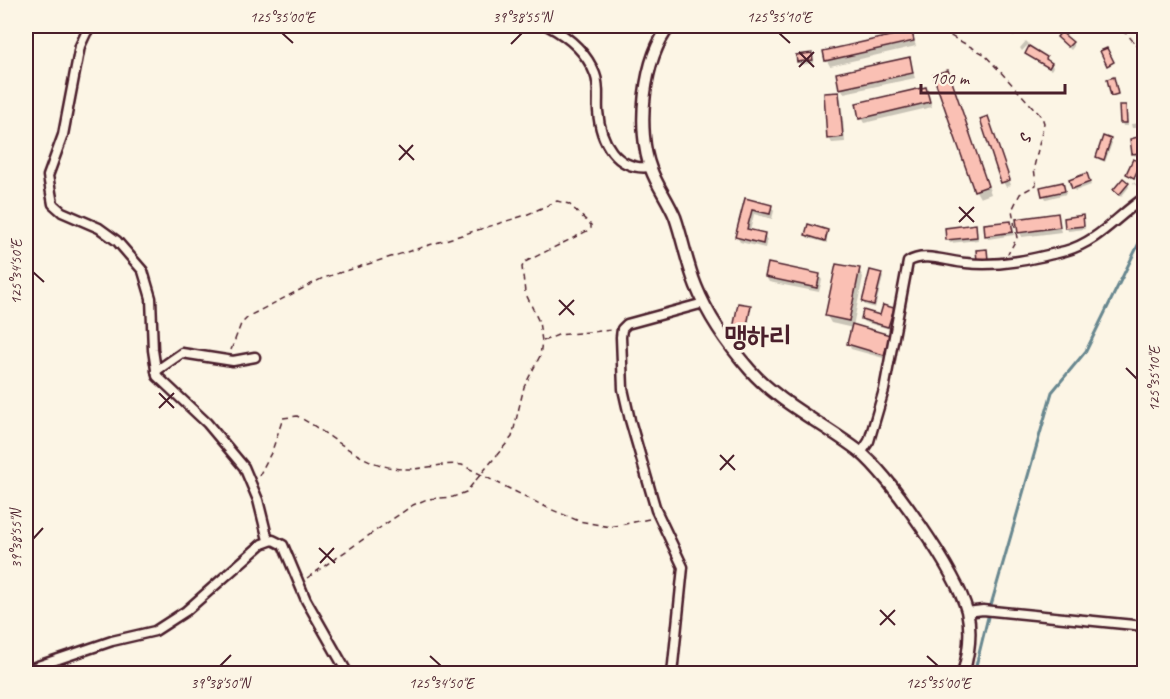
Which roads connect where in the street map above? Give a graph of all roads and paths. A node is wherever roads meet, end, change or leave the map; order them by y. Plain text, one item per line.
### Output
1 (95, 26) edge
2 (548, 26) edge
3 (670, 26) edge
4 (932, 26) edge
5 (1112, 26) edge
6 (1144, 54) edge
7 (650, 167) junction
8 (1144, 198) edge
9 (1009, 262) junction
10 (704, 303) junction
11 (622, 329) junction
12 (542, 341) junction
13 (255, 357) dead end
14 (227, 360) junction
15 (156, 371) junction
16 (861, 453) junction
17 (482, 474) junction
18 (251, 482) junction
19 (659, 517) junction
20 (268, 540) junction
21 (298, 583) junction
22 (967, 612) junction
23 (1144, 626) edge
24 (26, 670) edge
25 (348, 674) edge
26 (672, 674) edge
27 (963, 674) edge

1 - 15 street
2 - 7 street
3 - 7 street
4 - 9 path, s
5 - 6 path
7 - 10 street
8 - 9 street
9 - 16 street
10 - 11 street
10 - 16 street
11 - 12 path
11 - 19 street
12 - 14 path
12 - 17 path
13 - 14 street
14 - 15 street
15 - 18 street
16 - 22 street
17 - 18 path
17 - 19 path
17 - 21 path
18 - 20 street
19 - 26 street
20 - 21 street
20 - 24 street
21 - 25 street
22 - 23 street
22 - 27 street

